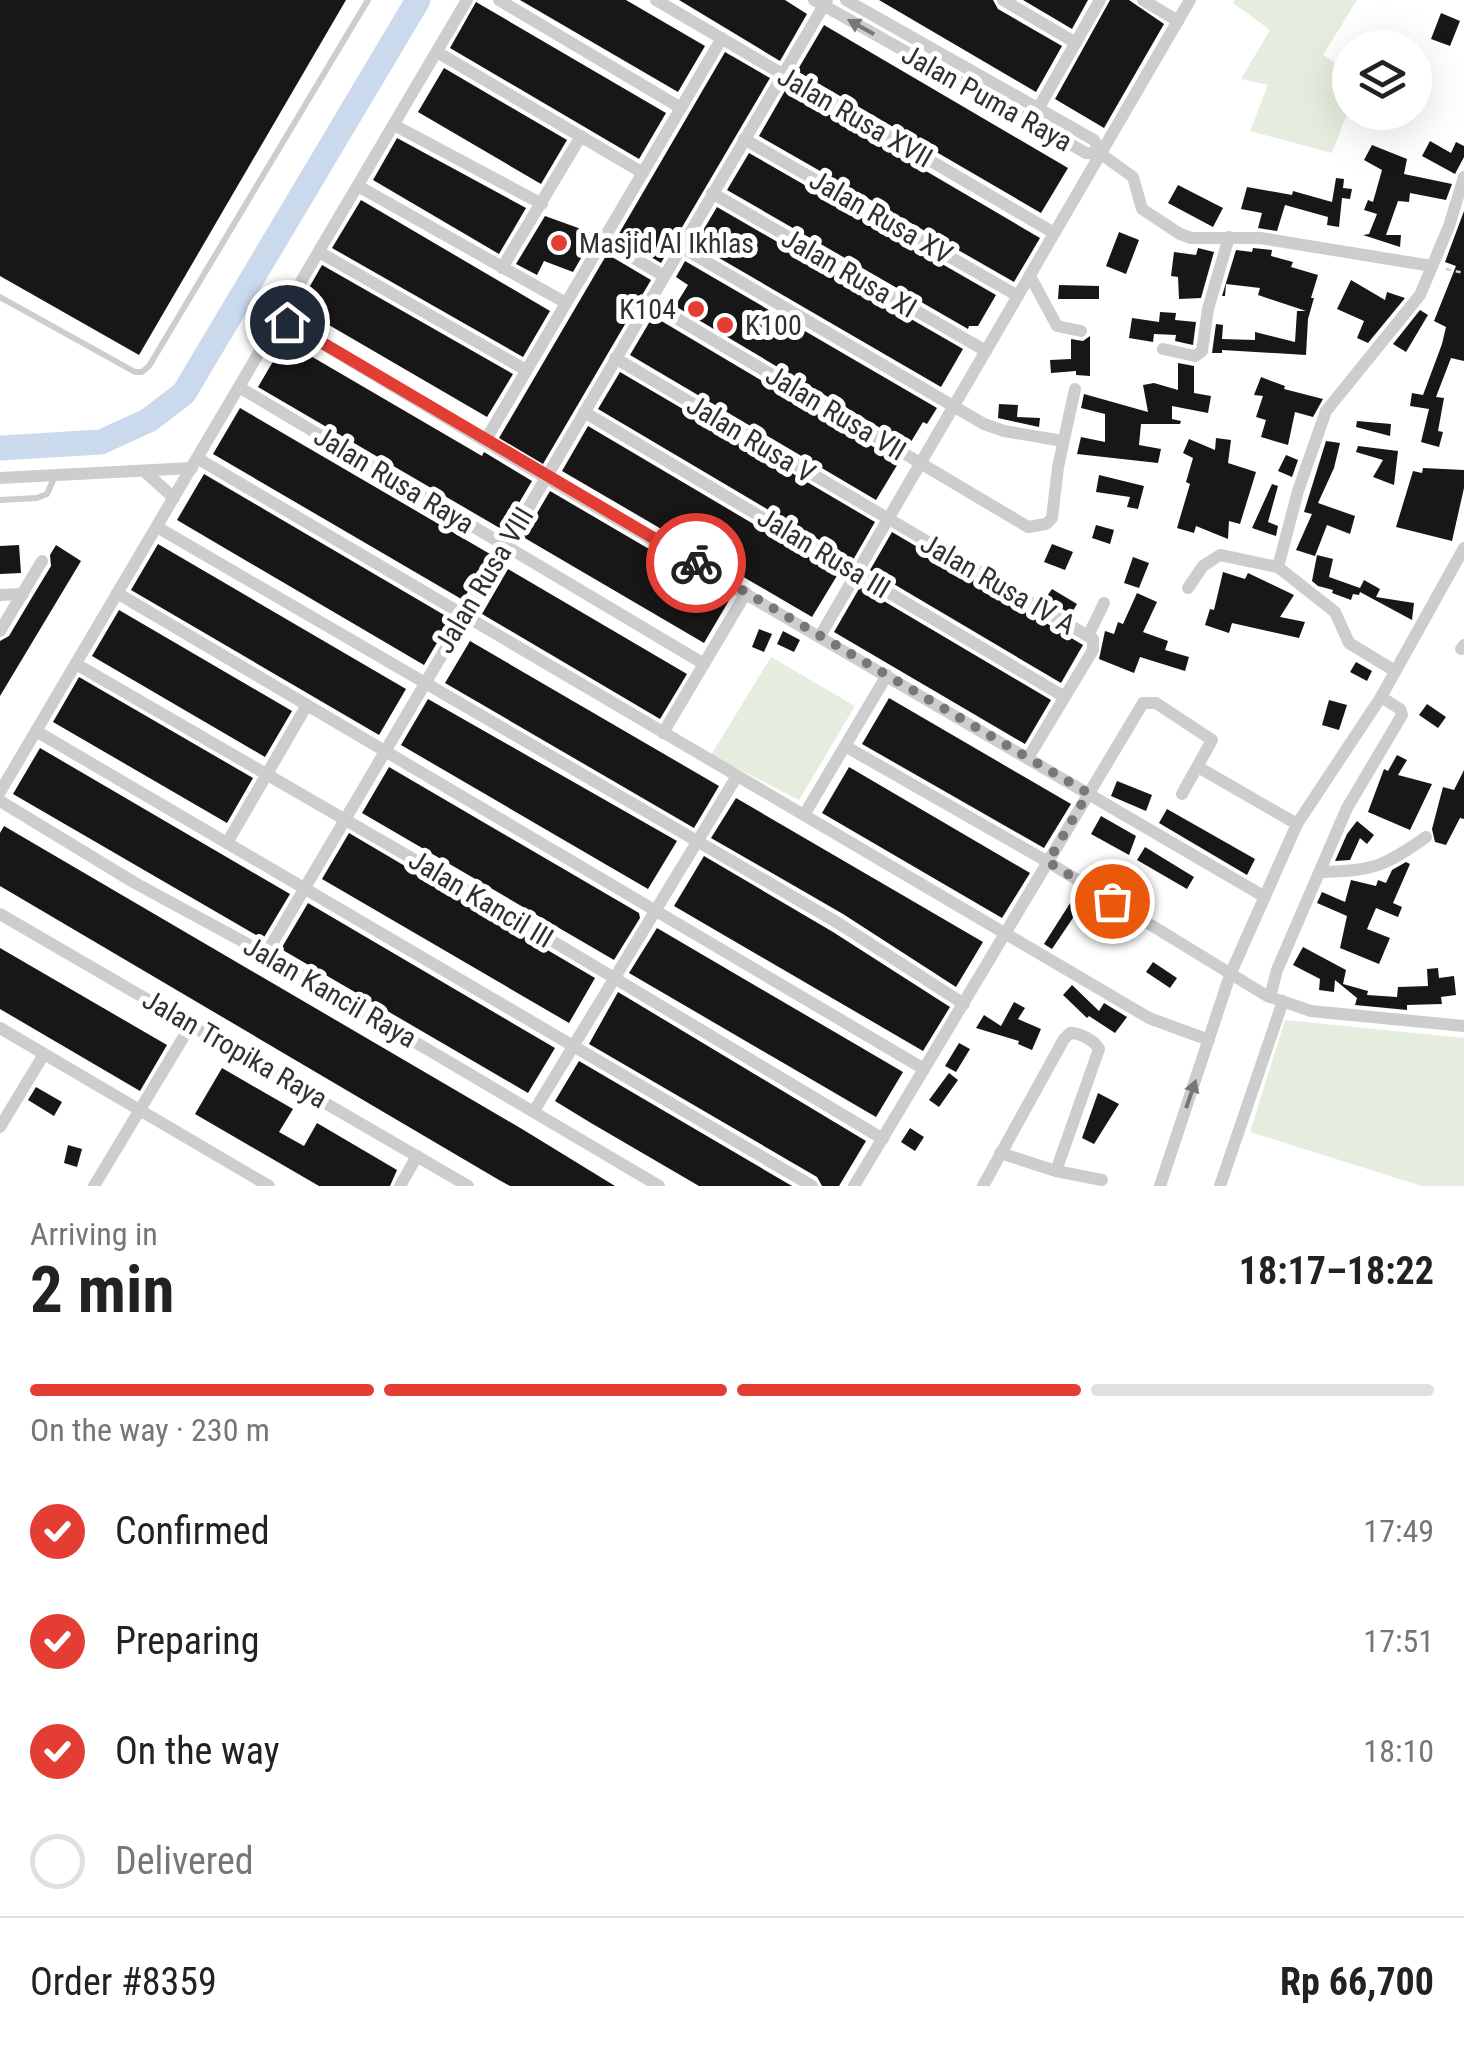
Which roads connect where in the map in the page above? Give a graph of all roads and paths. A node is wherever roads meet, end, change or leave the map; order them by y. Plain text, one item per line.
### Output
1 (368, 0) edge
2 (468, 0) edge
3 (499, 0) edge
4 (656, 0) edge
5 (846, 0) edge
6 (1003, 0) edge
7 (1100, 0) edge
8 (1144, 0) edge
9 (1190, 0) edge
10 (821, 2) edge
11 (1178, 21) junction
12 (722, 38) junction
13 (1076, 42) junction
14 (437, 52) junction
15 (782, 74) junction
16 (681, 108) junction
17 (1038, 110) junction
18 (394, 125) junction
19 (582, 136) junction
20 (744, 139) junction
21 (1101, 154) junction
22 (643, 173) junction
23 (1464, 177) edge
24 (358, 186) junction
25 (712, 194) junction
26 (542, 204) junction
27 (1054, 234) junction
28 (1229, 237) junction
29 (603, 240) junction
30 (681, 247) junction
31 (319, 252) junction
32 (1432, 266) junction
33 (502, 268) junction
34 (1464, 273) edge
35 (664, 276) junction
36 (1030, 276) junction
37 (1018, 296) junction
38 (0, 298) edge
39 (648, 302) junction
40 (566, 303) junction
41 (280, 318) junction
42 (1081, 331) dead end
43 (1163, 348) dead end
44 (986, 351) junction
45 (615, 358) junction
46 (526, 370) junction
47 (239, 387) junction
48 (1075, 389) dead end
49 (954, 407) junction
50 (584, 412) junction
51 (1063, 440) junction
52 (485, 441) junction
53 (194, 463) junction
54 (920, 464) junction
55 (144, 471) junction
56 (55, 475) junction
57 (545, 477) junction
58 (0, 478) edge
59 (174, 498) junction
60 (0, 500) edge
61 (888, 520) junction
62 (156, 527) junction
63 (505, 545) junction
64 (1464, 548) edge
65 (42, 561) dead end
66 (1278, 567) junction
67 (857, 573) junction
68 (1188, 588) dead end
69 (118, 593) junction
70 (746, 593) junction
71 (22, 594) junction
72 (0, 595) edge
73 (1104, 603) dead end
74 (464, 615) junction
75 (0, 631) edge
76 (820, 636) junction
77 (1088, 636) junction
78 (76, 664) junction
79 (704, 664) junction
80 (1395, 670) junction
81 (887, 676) junction
82 (423, 684) junction
83 (1063, 696) junction
84 (1381, 697) junction
85 (307, 705) junction
86 (36, 730) junction
87 (663, 733) junction
88 (845, 746) junction
89 (387, 752) junction
90 (1028, 758) junction
91 (1198, 767) junction
92 (266, 774) junction
93 (738, 776) junction
94 (0, 792) edge
95 (1088, 793) junction
96 (1182, 794) dead end
97 (0, 801) edge
98 (804, 815) junction
99 (346, 820) junction
100 (1297, 824) junction
101 (1426, 836) dead end
102 (227, 842) junction
103 (698, 843) junction
104 (1048, 862) junction
105 (1320, 872) junction
106 (305, 888) junction
107 (1265, 896) junction
108 (656, 910) junction
109 (0, 914) edge
110 (1006, 933) junction
111 (266, 954) junction
112 (1230, 975) junction
113 (615, 979) junction
114 (1273, 998) junction
115 (964, 1004) junction
116 (192, 1023) junction
117 (1464, 1026) edge
118 (0, 1028) edge
119 (1209, 1040) junction
120 (574, 1047) junction
121 (44, 1054) junction
122 (924, 1069) junction
123 (140, 1110) junction
124 (534, 1111) junction
125 (0, 1127) edge
126 (883, 1138) junction
127 (1000, 1154) junction
128 (417, 1156) junction
129 (1056, 1171) junction
130 (1102, 1180) dead end
131 (251, 1181) edge
132 (94, 1186) edge
133 (270, 1186) edge
134 (400, 1186) edge
135 (468, 1186) edge
136 (658, 1186) edge
137 (812, 1186) edge
138 (854, 1186) edge
139 (983, 1186) edge
140 (1160, 1186) edge
141 (1220, 1186) edge

1 - 38 lane
2 - 14 street
3 - 16 street
4 - 12 street, Jalan Rusa XVII
5 - 17 street, Jalan Puma Raya
6 - 13 street
7 - 13 street
8 - 11 street
9 - 11 street
10 - 15 street, Jalan Rusa VIII
21 -> 10 street, Jalan Puma Raya
11 - 21 street
12 - 15 street, Jalan Rusa XVII
12 - 16 street
13 - 17 street
14 - 18 street
14 - 19 street
15 - 20 street, Jalan Rusa VIII
15 - 27 street, Jalan Rusa XVII
16 - 22 street
17 - 21 street, Jalan Puma Raya
18 - 24 street
18 - 26 street
19 - 22 street
19 - 26 street
20 - 25 street, Jalan Rusa VIII
20 - 37 street, Jalan Rusa XV
21 - 27 street
21 - 28 street
22 - 29 street
23 - 32 street
24 - 31 street
24 - 33 street
25 - 30 street, Jalan Rusa VIII
25 - 44 street, Jalan Rusa XI
26 - 33 street
27 - 36 street
28 - 32 street
28 - 43 street
29 - 35 street
29 - 40 street
30 - 35 street, Jalan Rusa VIII
30 - 49 street
31 - 41 street
31 - 46 street
32 - 34 path
32 - 66 street
33 - 40 street
35 - 39 street, Jalan Rusa VIII
36 - 37 street
36 - 42 street
37 - 44 street
39 - 45 street, Jalan Rusa VIII
39 - 54 street, Jalan Rusa VII
40 - 46 street
41 - 47 street
41 - 52 street
44 - 49 street
45 - 50 street, Jalan Rusa VIII
45 - 61 street, Jalan Rusa V
46 - 52 street
47 - 53 street
47 - 63 street, Jalan Rusa Raya
48 - 51 street
49 - 51 street
49 - 54 street
50 - 57 street, Jalan Rusa VIII
50 - 67 street, Jalan Rusa III
51 - 54 street, Jalan Rusa VII
52 - 57 street
53 - 55 street
53 - 59 street
53 - 74 street
54 - 61 street
55 - 56 street
55 - 59 street
56 - 58 street
56 - 60 lane
57 - 63 street, Jalan Rusa VIII
57 - 70 street
59 - 62 street
61 - 67 street
61 - 77 street, Jalan Rusa IV A
62 - 69 street
62 - 82 street
63 - 74 street, Jalan Rusa VIII
63 - 79 street, Jalan Rusa Raya
64 - 80 street
65 - 71 street
66 - 68 street
66 - 80 street
67 - 76 street
67 - 83 street, Jalan Rusa III
69 - 78 street
69 - 85 street
70 - 76 street
70 - 79 street
71 - 72 street
71 - 75 street
73 - 77 street
74 - 82 street, Jalan Rusa VIII
74 - 87 street
76 - 81 street
77 - 83 street, Jalan Rusa IV A
78 - 86 street
78 - 92 street, Jalan Kancil III
79 - 87 street
80 - 84 street
81 - 88 street
81 - 90 street
82 - 89 street, Jalan Rusa VIII
82 - 103 street
83 - 90 street, Jalan Rusa IV A
84 - 100 street
84 - 105 street
85 - 89 street
85 - 92 street
86 - 94 street
86 - 102 street
87 - 93 street
88 - 98 street
88 - 104 street
89 - 99 street, Jalan Rusa VIII
89 - 108 street
90 - 95 street
91 - 95 street
91 - 96 street
91 - 100 street
92 - 99 street, Jalan Kancil III
92 - 102 street
93 - 98 street
93 - 103 street
95 - 104 street
95 - 107 street
97 - 111 street, Jalan Kancil Raya
98 - 110 street
99 - 106 street, Jalan Rusa VIII
99 - 113 street, Jalan Kancil III
100 - 107 street
101 - 105 street
102 - 106 street
103 - 108 street
103 - 115 street
104 - 110 street
104 - 112 street
105 - 114 street
106 - 111 street, Jalan Rusa VIII
106 - 120 street
107 - 112 street
108 - 113 street
108 - 122 street
109 - 116 street, Jalan Tropika Raya
110 - 115 street
110 - 119 street
111 - 124 street, Jalan Kancil Raya
112 - 114 street
112 - 119 street
113 - 120 street
113 - 126 street, Jalan Kancil III
114 - 117 street
114 - 141 street
115 - 122 street
116 - 123 street
116 - 128 street, Jalan Tropika Raya
118 - 121 street
140 -> 119 street
120 - 124 street
120 - 137 street
121 - 123 street
121 - 125 street
122 - 126 street
123 - 131 street
123 - 132 street
124 - 136 street, Jalan Kancil Raya
126 - 138 street
127 - 129 street
127 - 129 street
127 - 139 street
128 - 134 street
128 - 135 street, Jalan Tropika Raya
129 - 130 street
131 - 133 street

